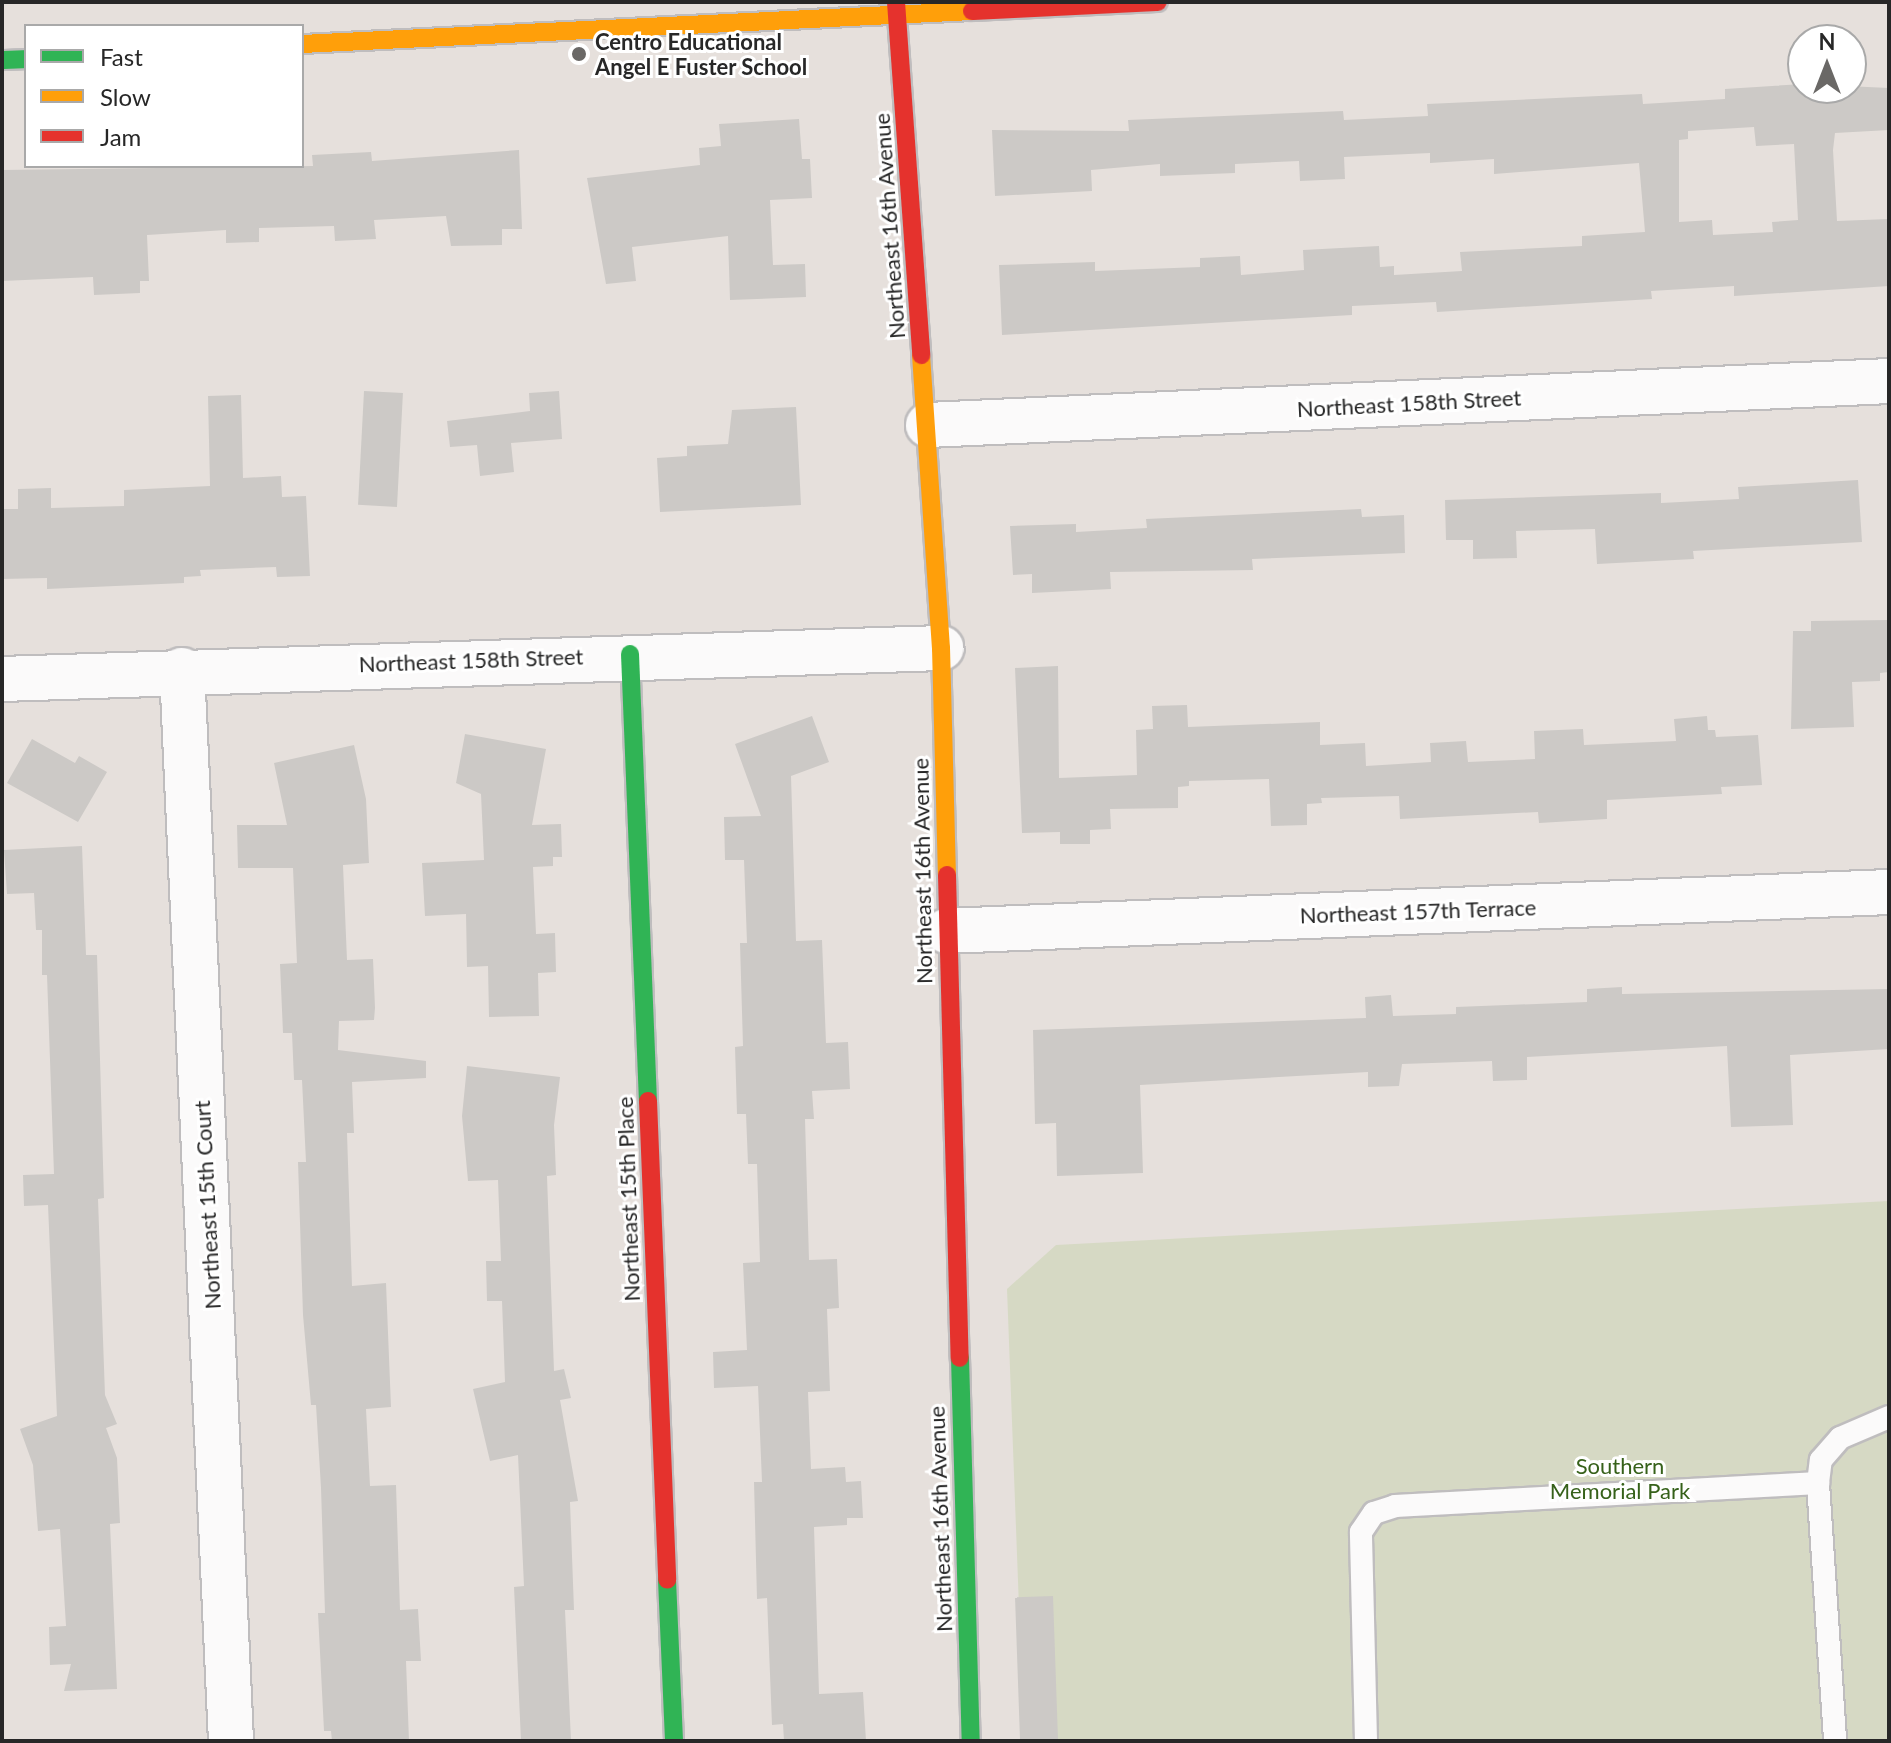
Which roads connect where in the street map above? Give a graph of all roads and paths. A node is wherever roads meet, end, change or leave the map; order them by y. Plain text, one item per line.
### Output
1 (1158, 2) edge
2 (897, 8) edge
3 (304, 44) edge
4 (24, 59) edge
5 (2, 60) edge
6 (1889, 381) edge
7 (928, 425) junction
8 (941, 648) junction
9 (630, 654) junction
10 (182, 670) junction
11 (2, 679) edge
12 (1889, 892) edge
13 (946, 931) junction
14 (1889, 1417) edge
15 (1818, 1483) junction
16 (231, 1741) edge
17 (674, 1741) edge
18 (971, 1741) edge
19 (1366, 1741) edge
20 (1835, 1741) edge

1 - 2 street
2 - 3 street
2 - 7 street, Northeast 16th Avenue
4 - 5 street
6 - 7 street, Northeast 158th Street
7 - 8 street, Northeast 16th Avenue
8 - 9 street, Northeast 158th Street
8 - 13 street, Northeast 16th Avenue
9 - 10 street, Northeast 158th Street
9 - 17 street, Northeast 15th Place
10 - 11 street, Northeast 158th Street
10 - 16 street, Northeast 15th Court
12 - 13 street, Northeast 157th Terrace
13 - 18 street, Northeast 16th Avenue
14 - 15 lane
15 - 19 lane
15 - 20 lane

